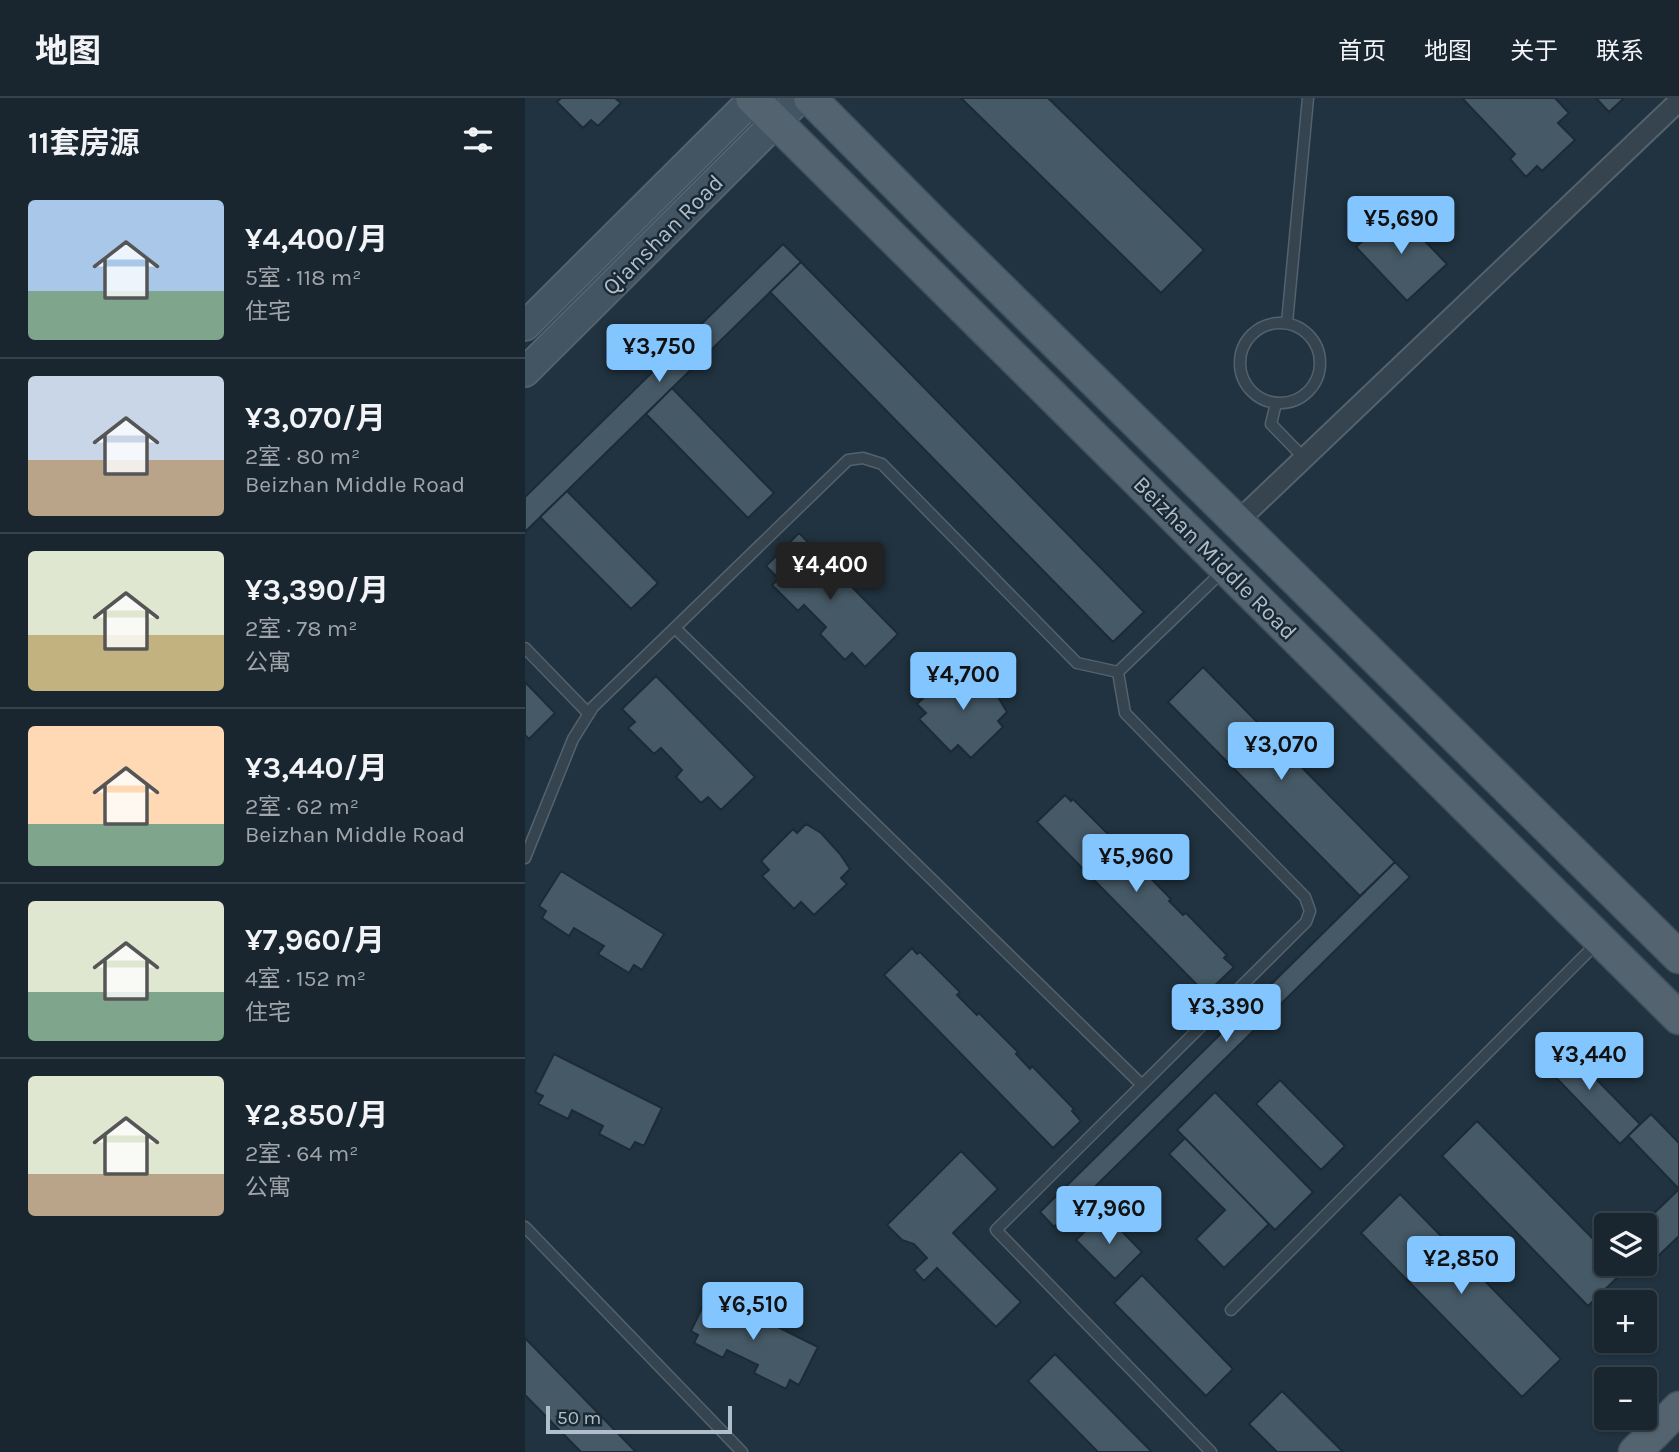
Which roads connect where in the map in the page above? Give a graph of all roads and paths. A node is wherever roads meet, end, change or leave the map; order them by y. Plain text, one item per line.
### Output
1 (753, 98) edge
2 (800, 98) edge
3 (810, 98) edge
4 (1308, 98) edge
5 (1679, 101) edge
6 (776, 122) junction
7 (1287, 323) junction
8 (525, 326) edge
9 (525, 372) edge
10 (1276, 404) junction
11 (1304, 458) junction
12 (1237, 522) junction
13 (1225, 568) junction
14 (675, 628) junction
15 (525, 649) edge
16 (1118, 672) junction
17 (589, 714) junction
18 (525, 858) edge
19 (1600, 940) junction
20 (1679, 957) edge
21 (1679, 1018) edge
22 (1142, 1085) junction
23 (525, 1227) edge
24 (1231, 1310) dead end
25 (1679, 1408) edge
26 (743, 1452) edge
27 (1211, 1452) edge
28 (1635, 1452) edge

1 - 6 main road, Beizhan Middle Road
1 - 8 main road, Qianshan Road
2 - 6 main road, Qianshan Road
3 - 12 main road, Beizhan Middle Road
4 - 7 lane
5 - 11 street
6 - 9 main road, Qianshan Road
6 - 13 main road, Beizhan Middle Road
7 - 10 lane
7 - 10 lane
10 - 11 lane
11 - 12 street
12 - 20 main road, Beizhan Middle Road
13 - 16 lane
13 - 19 main road, Beizhan Middle Road
14 - 16 lane
14 - 17 lane
14 - 22 lane
15 - 17 lane
16 - 22 lane
17 - 18 lane
19 - 21 main road, Beizhan Middle Road
19 - 24 lane
22 - 27 lane
23 - 26 lane
25 - 28 main road

